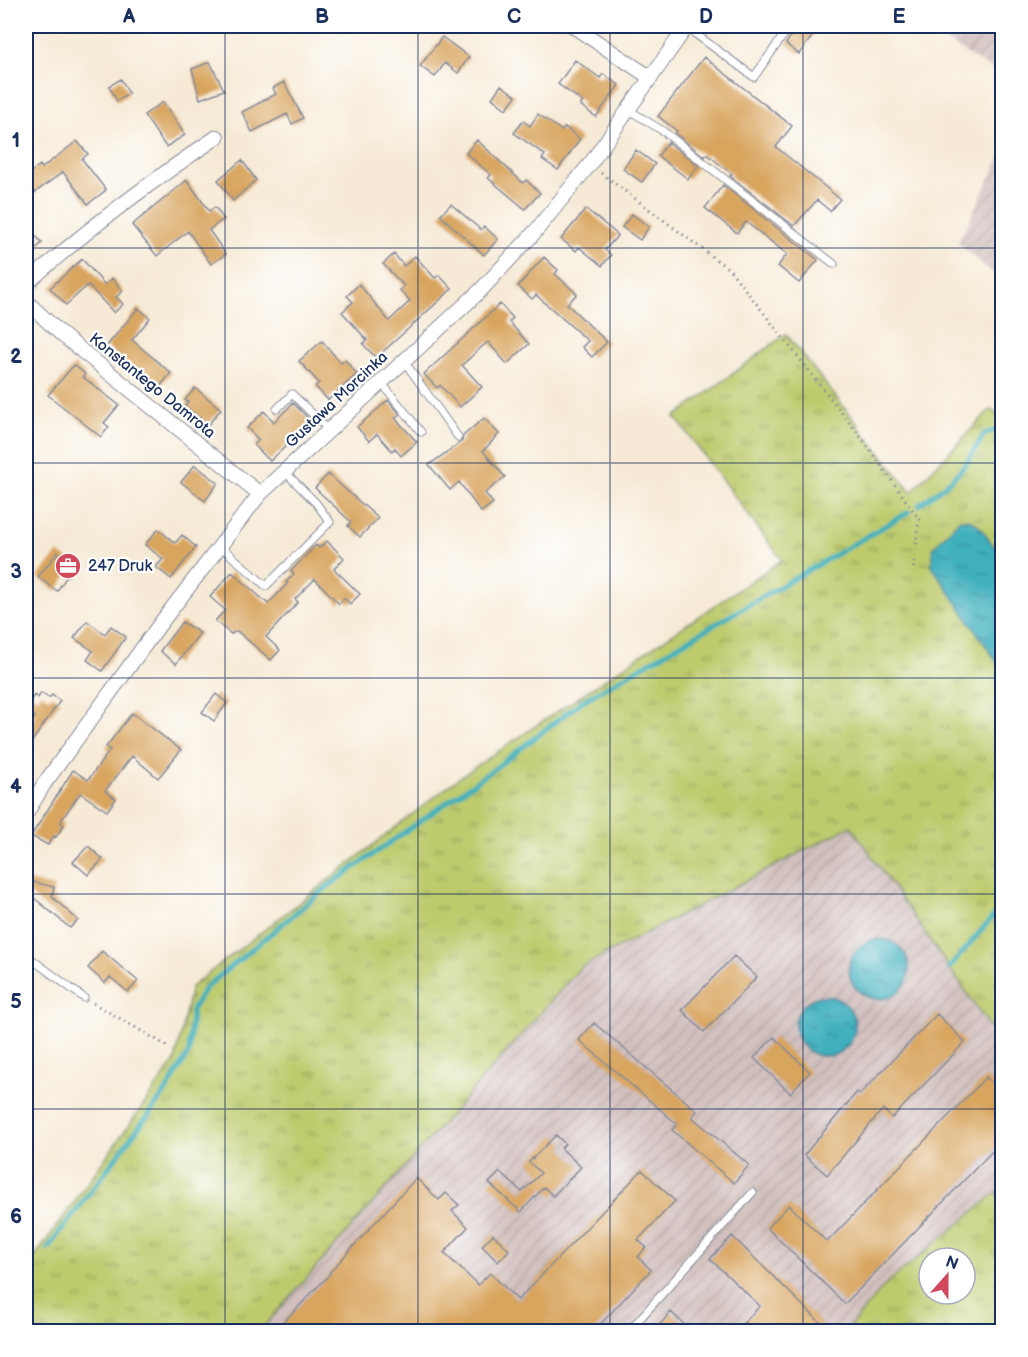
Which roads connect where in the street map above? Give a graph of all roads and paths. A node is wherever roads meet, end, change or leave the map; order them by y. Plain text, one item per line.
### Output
1 (573, 26) edge
2 (686, 26) edge
3 (790, 26) edge
4 (651, 78) junction
5 (629, 110) junction
6 (217, 137) dead end
7 (590, 164) junction
8 (834, 264) dead end
9 (26, 284) edge
10 (26, 301) edge
11 (404, 360) junction
12 (381, 382) junction
13 (277, 409) dead end
14 (329, 430) junction
15 (422, 432) dead end
16 (458, 437) dead end
17 (284, 471) junction
18 (261, 494) junction
19 (219, 545) junction
20 (913, 573) dead end
21 (26, 814) edge
22 (26, 955) edge
23 (84, 998) joint
24 (169, 1047) dead end
25 (753, 1192) dead end
26 (629, 1331) edge

1 - 4 street
2 - 3 lane
2 - 4 street, Gustawa Morcinka
4 - 5 street, Gustawa Morcinka
5 - 7 street, Gustawa Morcinka
5 - 8 lane
6 - 9 street
7 - 11 street, Gustawa Morcinka
7 - 20 path
10 - 18 street, Konstantego Damrota
11 - 12 street, Gustawa Morcinka
11 - 16 lane
12 - 14 street, Gustawa Morcinka
12 - 15 lane
13 - 14 lane
14 - 17 street, Gustawa Morcinka
17 - 18 street, Gustawa Morcinka
17 - 19 lane
18 - 19 street, Gustawa Morcinka
19 - 21 street, Gustawa Morcinka
22 - 23 lane
23 - 24 path
25 - 26 lane

